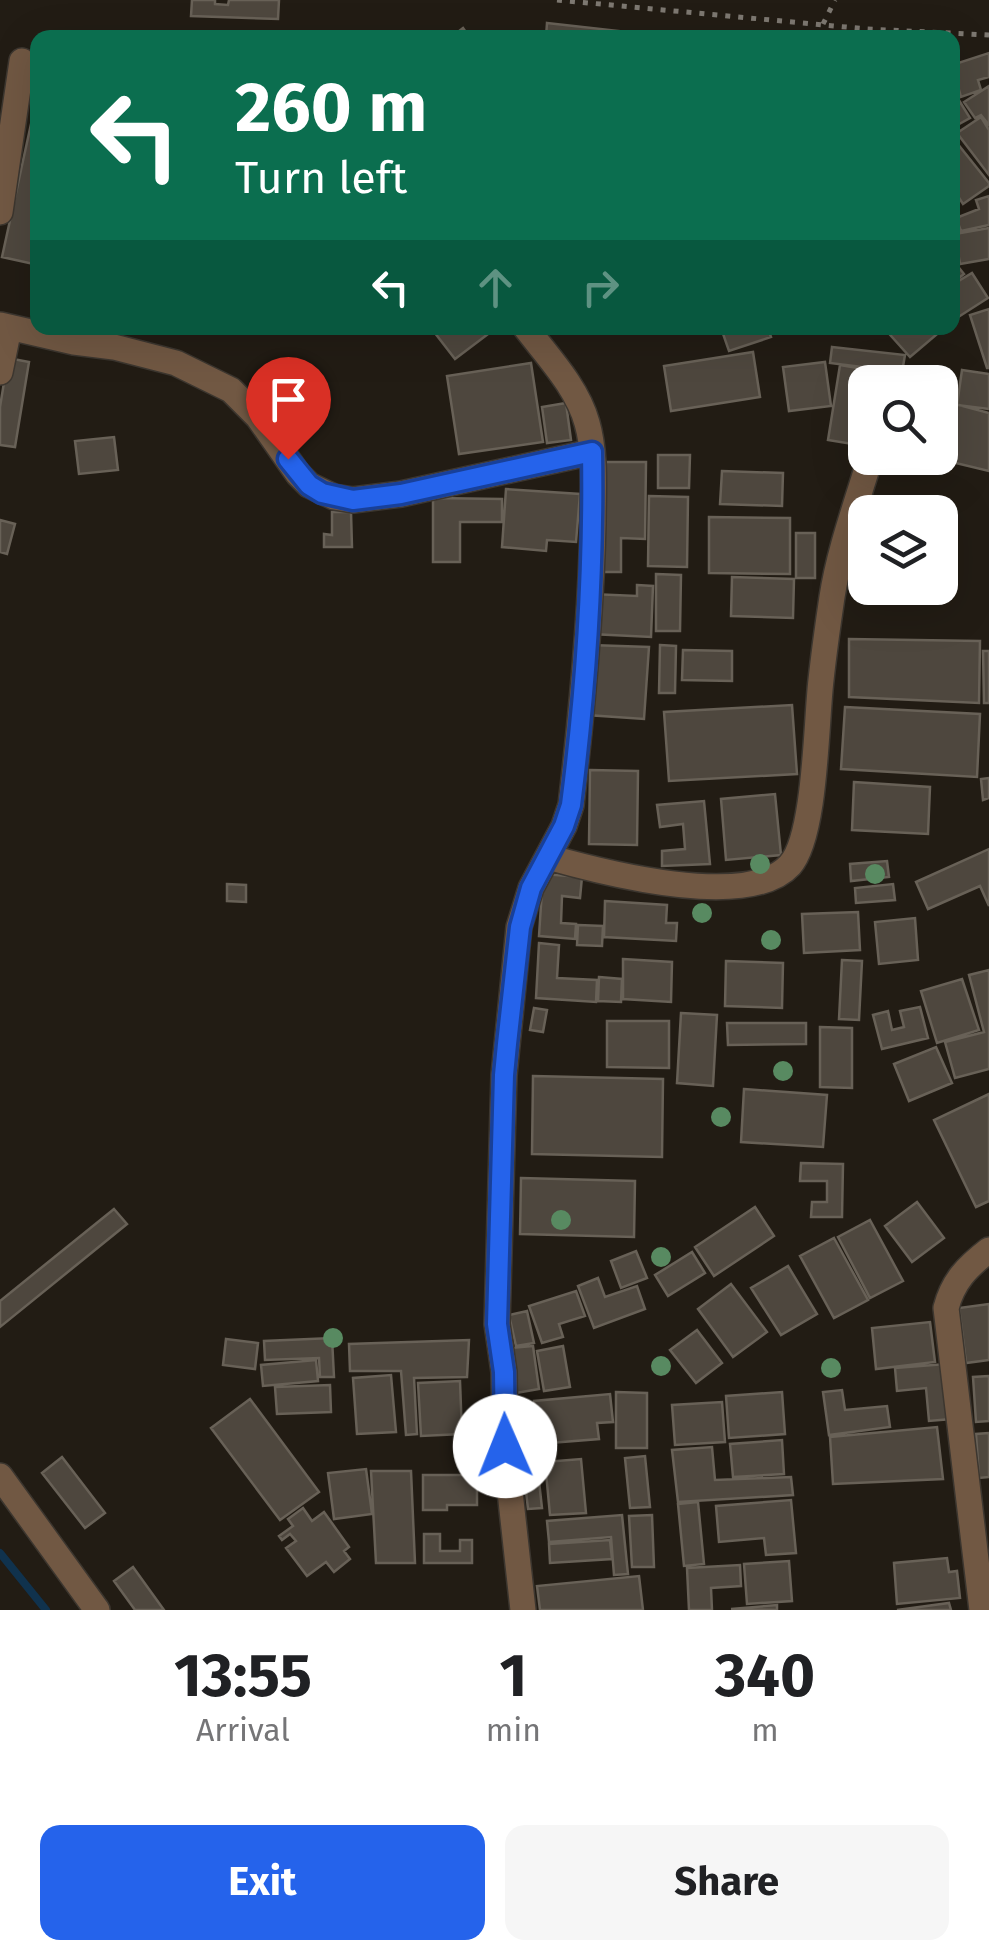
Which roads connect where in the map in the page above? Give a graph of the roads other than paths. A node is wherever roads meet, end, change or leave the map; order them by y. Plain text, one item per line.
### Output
1 (22, 61) dead end
2 (0, 212) edge
3 (5, 327) edge
4 (30, 332) edge
5 (42, 335) edge
6 (531, 335) edge
7 (115, 337) edge
8 (0, 372) edge
9 (592, 452) junction
10 (865, 475) edge
11 (548, 857) junction
12 (989, 1250) edge
13 (0, 1476) edge
14 (97, 1610) edge
15 (523, 1610) edge
16 (982, 1610) edge

1 - 2 street
3 - 4 street
3 - 8 street
5 - 7 street
6 - 9 street
7 - 9 street
9 - 11 street
10 - 11 street
11 - 15 street
12 - 16 street
13 - 14 street

